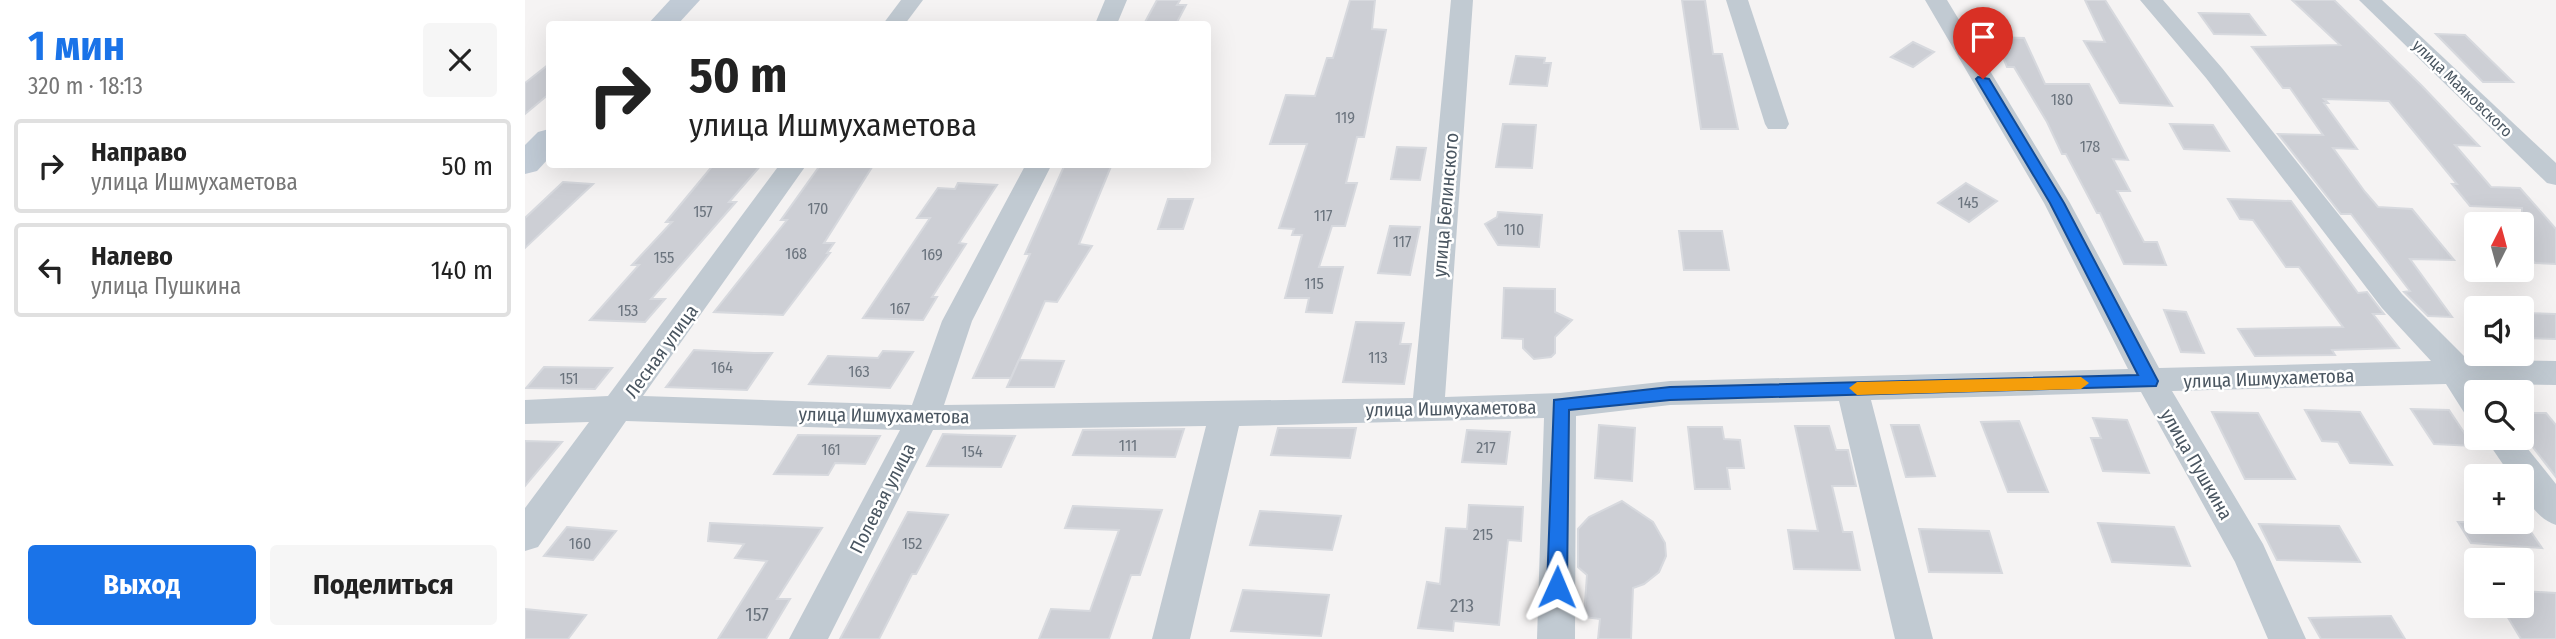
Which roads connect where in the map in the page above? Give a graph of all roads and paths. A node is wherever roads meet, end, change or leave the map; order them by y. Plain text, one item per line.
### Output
1 (686, 0) edge
2 (912, 0) edge
3 (1116, 0) edge
4 (1462, 0) edge
5 (1737, 0) edge
6 (1935, 0) edge
7 (2151, 0) edge
8 (2370, 0) edge
9 (665, 21) edge
10 (896, 21) edge
11 (1107, 21) edge
12 (1777, 124) dead end
13 (546, 142) edge
14 (525, 164) edge
15 (791, 168) edge
16 (1037, 168) edge
17 (2556, 177) edge
18 (2460, 372) junction
19 (2556, 373) edge
20 (2150, 381) junction
21 (1851, 388) junction
22 (2464, 390) edge
23 (1560, 405) junction
24 (620, 408) junction
25 (1428, 410) junction
26 (1226, 411) junction
27 (525, 412) edge
28 (923, 418) junction
29 (2510, 450) edge
30 (2556, 510) edge
31 (525, 536) edge
32 (808, 639) edge
33 (1171, 639) edge
34 (1556, 639) edge
35 (1914, 639) edge
36 (2287, 639) edge

1 - 9 street
2 - 10 street
3 - 11 street
4 - 25 street, улица Белинского
5 - 12 street
6 - 20 street, улица Пушкина
7 - 18 street
8 - 17 street, улица Маяковского
13 - 14 street
15 - 24 street, Лесная улица
16 - 28 street, Полевая улица
18 - 19 street, улица Ишмухаметова
18 - 20 street, улица Ишмухаметова
18 - 22 street
20 - 21 street, улица Ишмухаметова
20 - 36 street, улица Пушкина
21 - 23 street, улица Ишмухаметова
21 - 35 street
23 - 25 street, улица Ишмухаметова
23 - 34 street
24 - 27 street, улица Ишмухаметова
24 - 28 street, улица Ишмухаметова
24 - 31 street, Лесная улица
25 - 26 street, улица Ишмухаметова
26 - 28 street, улица Ишмухаметова
26 - 33 street
28 - 32 street, Полевая улица
29 - 30 street

